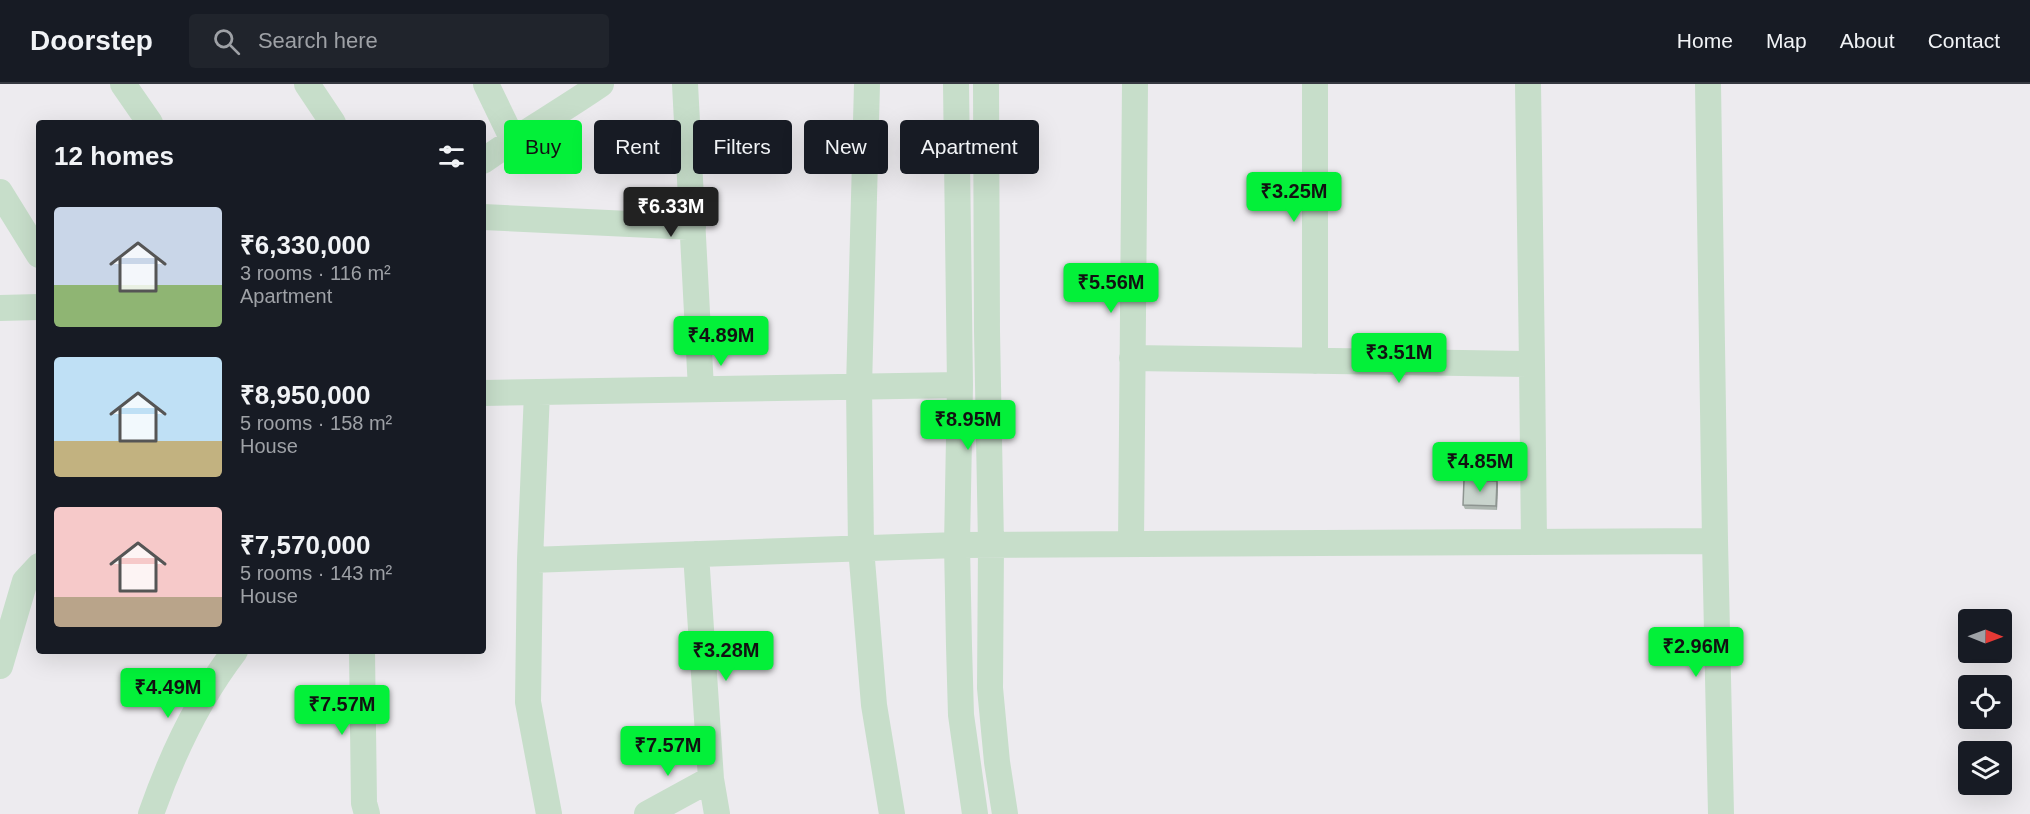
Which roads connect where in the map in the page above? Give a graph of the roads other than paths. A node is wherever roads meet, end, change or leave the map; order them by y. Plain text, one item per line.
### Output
1 (123, 84) edge
2 (307, 84) edge
3 (486, 84) edge
4 (601, 84) edge
5 (685, 84) edge
6 (867, 84) edge
7 (956, 84) edge
8 (986, 84) edge
9 (1135, 84) edge
10 (1315, 84) edge
11 (1528, 84) edge
12 (1708, 84) edge
13 (148, 120) edge
14 (331, 120) edge
15 (545, 120) edge
16 (504, 121) edge
17 (504, 146) edge
18 (486, 159) edge
19 (0, 192) edge
20 (486, 217) edge
21 (693, 226) junction
22 (36, 250) edge
23 (36, 307) edge
24 (0, 308) edge
25 (1132, 358) junction
26 (1315, 361) junction
27 (1532, 364) junction
28 (960, 385) junction
29 (860, 387) junction
30 (701, 389) junction
31 (537, 392) junction
32 (486, 393) edge
33 (1715, 541) junction
34 (1534, 542) junction
35 (991, 544) junction
36 (1131, 544) junction
37 (957, 545) junction
38 (861, 548) junction
39 (696, 554) junction
40 (530, 560) junction
41 (36, 569) edge
42 (234, 654) edge
43 (362, 654) edge
44 (0, 666) edge
45 (711, 779) junction
46 (151, 814) edge
47 (367, 814) edge
48 (549, 814) edge
49 (646, 814) edge
50 (717, 814) edge
51 (892, 814) edge
52 (975, 814) edge
53 (1005, 814) edge
54 (1721, 814) edge

1 - 13 street
2 - 14 street
3 - 16 street
4 - 15 street
5 - 21 street
6 - 29 street
7 - 28 street
8 - 35 street
9 - 25 street
10 - 26 street
11 - 27 street
12 - 33 street
17 - 18 street
19 - 22 street
20 - 21 street
21 - 30 street
23 - 24 street
25 - 26 street
25 - 36 street
26 - 27 street
27 - 34 street
28 - 29 street
28 - 37 street
29 - 30 street
29 - 38 street
30 - 31 street
31 - 32 street
31 - 40 street
33 - 34 street
33 - 54 street
34 - 36 street
35 - 36 street
35 - 37 street
35 - 53 street
37 - 38 street
37 - 52 street
38 - 39 street
38 - 51 street
39 - 40 street
39 - 45 street
40 - 48 street
41 - 44 street
42 - 46 street
43 - 47 street
45 - 49 street
45 - 50 street

